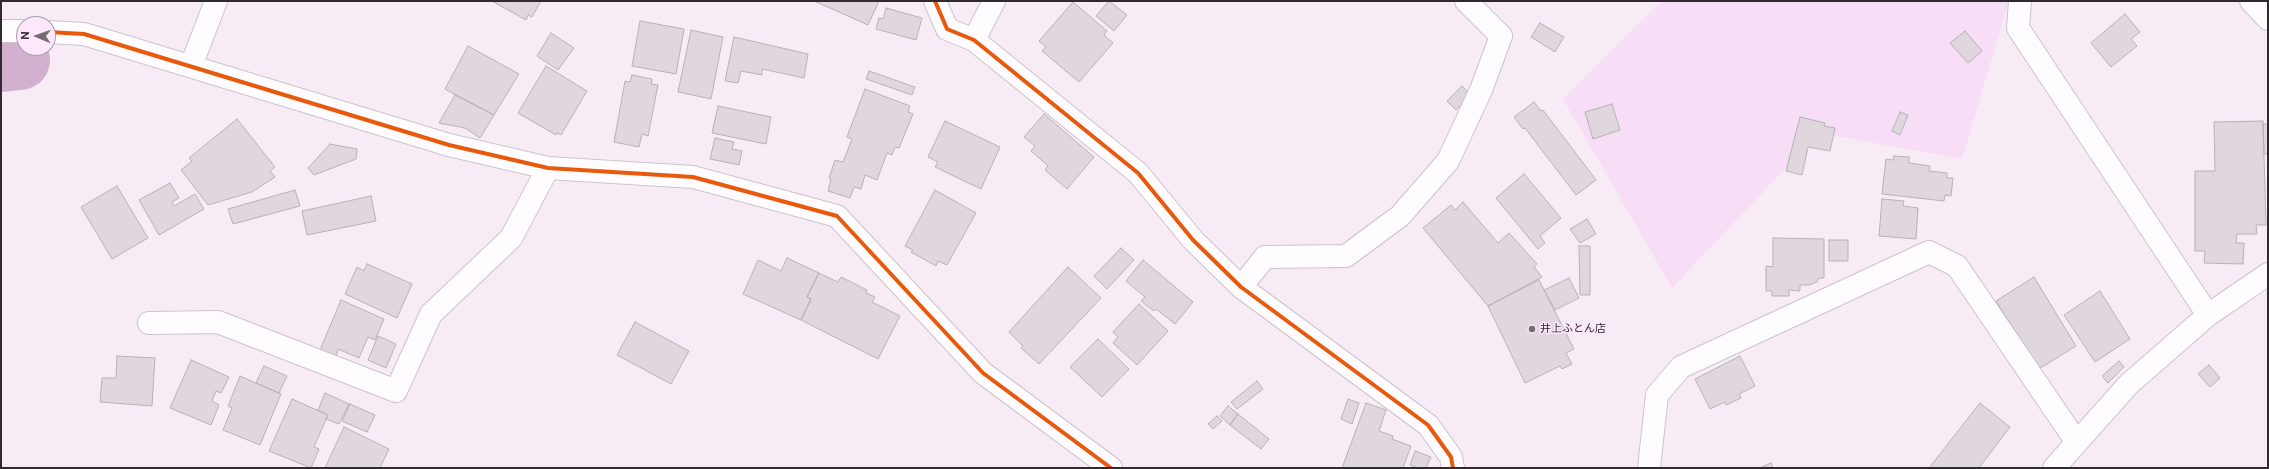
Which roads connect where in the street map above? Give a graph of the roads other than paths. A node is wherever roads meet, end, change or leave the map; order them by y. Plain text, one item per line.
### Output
1 (216, 1) edge
2 (935, 1) edge
3 (994, 1) edge
4 (1466, 1) edge
5 (2020, 1) edge
6 (2251, 1) edge
7 (2268, 19) edge
8 (1, 31) edge
9 (16, 31) edge
10 (56, 32) edge
11 (974, 40) junction
12 (191, 66) junction
13 (548, 168) junction
14 (2268, 274) edge
15 (1241, 287) junction
16 (2208, 315) junction
17 (149, 323) dead end
18 (2076, 441) junction
19 (1111, 468) edge
20 (1453, 468) edge
21 (1649, 468) edge
22 (2054, 468) edge

1 - 12 street
2 - 11 street
3 - 11 street
4 - 15 street
5 - 16 street
6 - 7 street
8 - 9 street
10 - 12 street
11 - 15 street
12 - 13 street
13 - 17 street
13 - 19 street
14 - 16 street
15 - 20 street
16 - 18 street
18 - 21 street
18 - 22 street

